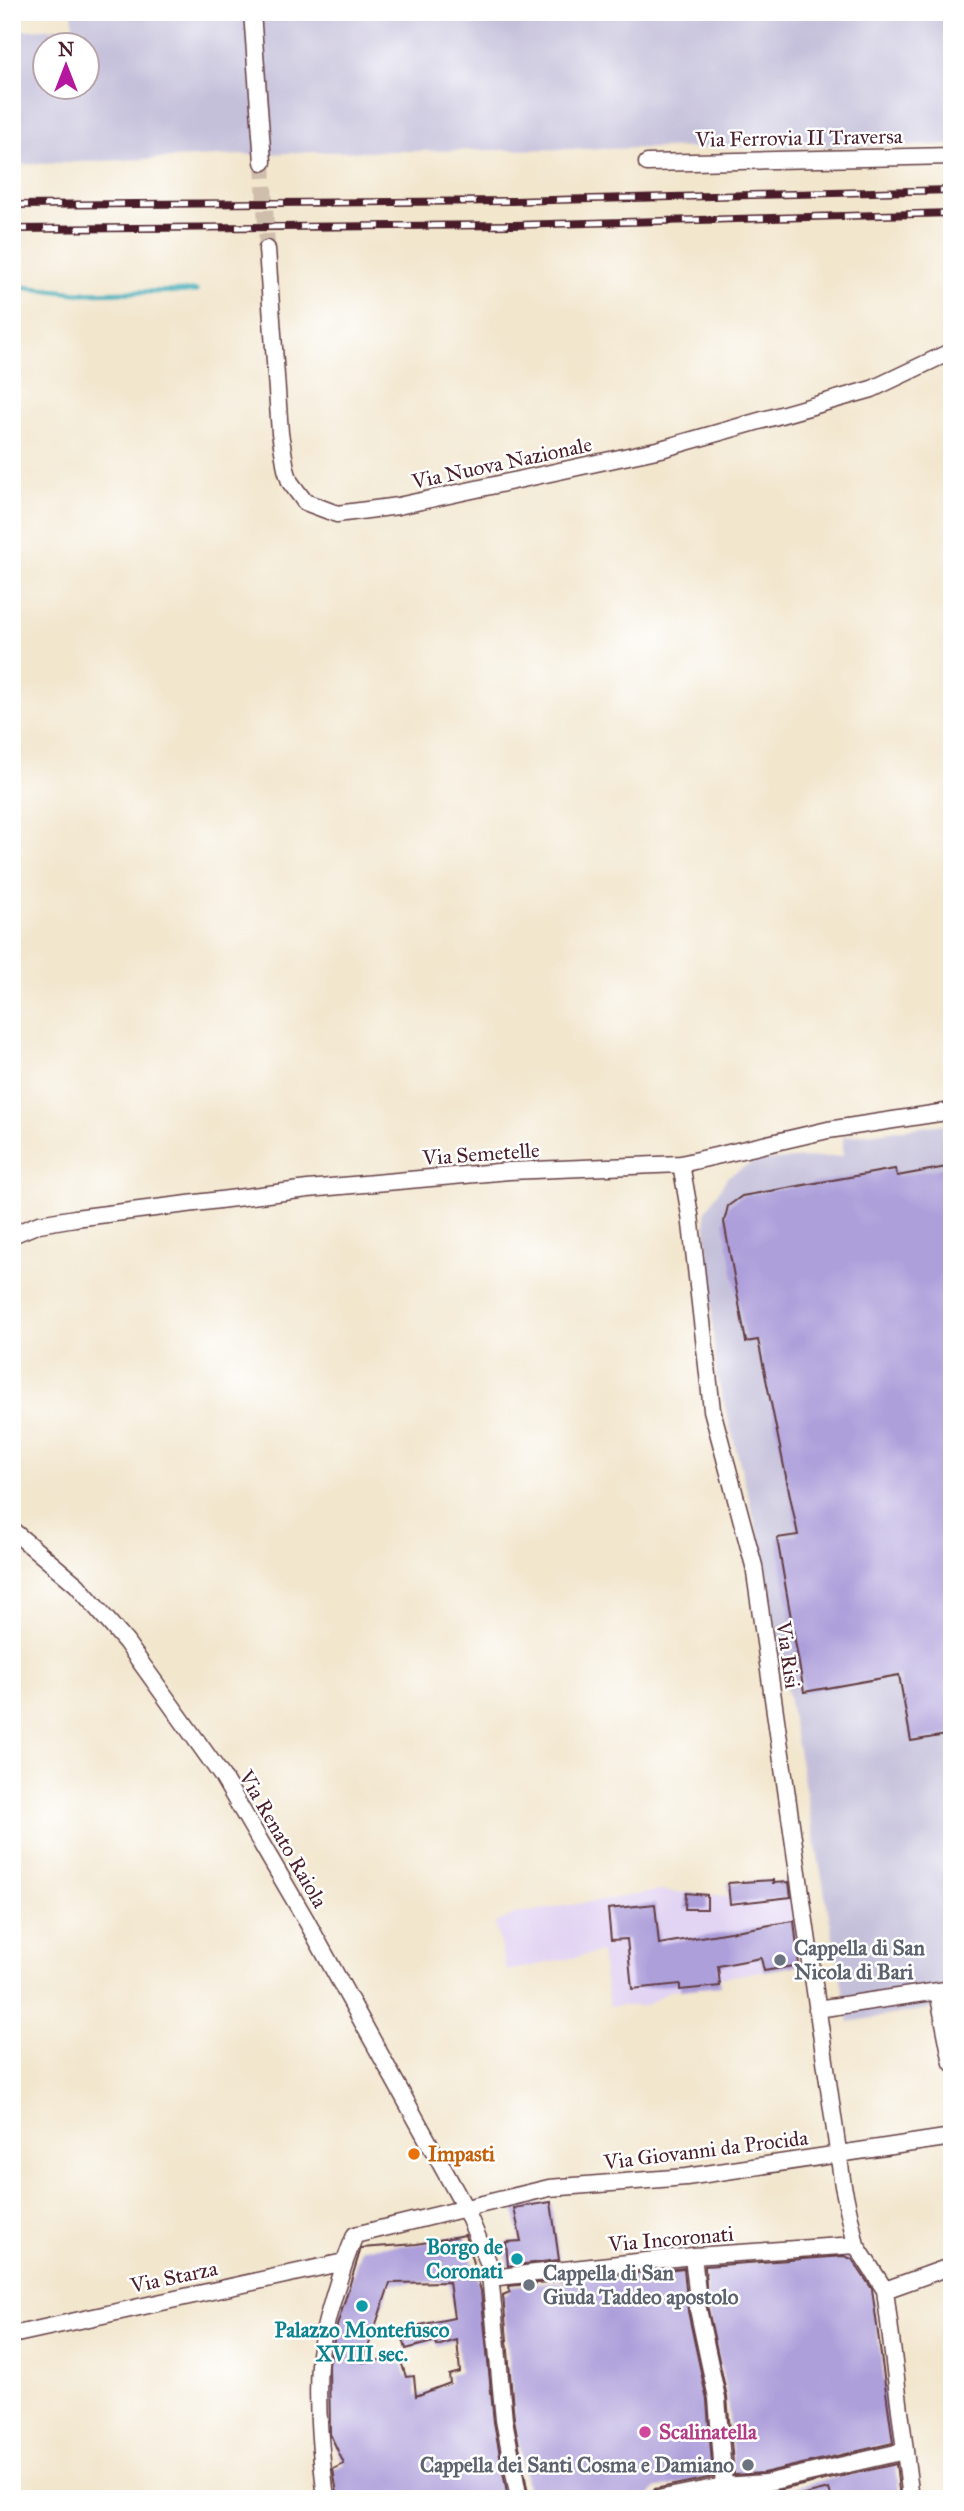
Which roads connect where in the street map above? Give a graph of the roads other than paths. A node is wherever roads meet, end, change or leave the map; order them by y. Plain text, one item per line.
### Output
1 (252, 12) edge
2 (952, 156) edge
3 (262, 162) tunnel mouth
4 (647, 163) dead end
5 (267, 249) tunnel mouth
6 (952, 352) edge
7 (952, 1111) edge
8 (681, 1164) junction
9 (12, 1235) edge
10 (12, 1530) edge
11 (945, 1990) edge
12 (817, 2009) junction
13 (952, 2063) edge
14 (952, 2137) edge
15 (840, 2155) junction
16 (465, 2208) junction
17 (856, 2245) junction
18 (693, 2256) junction
19 (344, 2262) junction
20 (952, 2266) edge
21 (490, 2278) junction
22 (885, 2290) junction
23 (12, 2335) edge
24 (905, 2451) junction
25 (724, 2493) edge
26 (326, 2499) edge
27 (519, 2499) edge
28 (658, 2499) edge
29 (911, 2499) edge

1 - 3 street
2 - 4 street, Via Ferrovia II Traversa
5 - 6 street, Via Nuova Nazionale
7 - 8 street, Via Semetelle
8 - 9 street, Via Semetelle
8 - 12 street, Via Risi
10 - 16 street, Via Renato Raiola
11 - 12 street
11 - 13 street
12 - 15 street, Via Risi
14 - 15 street, Via Giovanni da Procida
15 - 16 street, Via Giovanni da Procida
15 - 17 street, Via Risi
16 - 19 street, Via Giovanni da Procida
16 - 21 street, Via Renato Raiola
17 - 18 street, Via Incoronati
17 - 22 street
18 - 21 street, Via Incoronati
18 - 25 street
19 - 23 street, Via Starza
19 - 26 street
20 - 22 street
21 - 27 street, Via Renato Raiola
22 - 24 street
24 - 25 street
24 - 29 street
25 - 28 street

